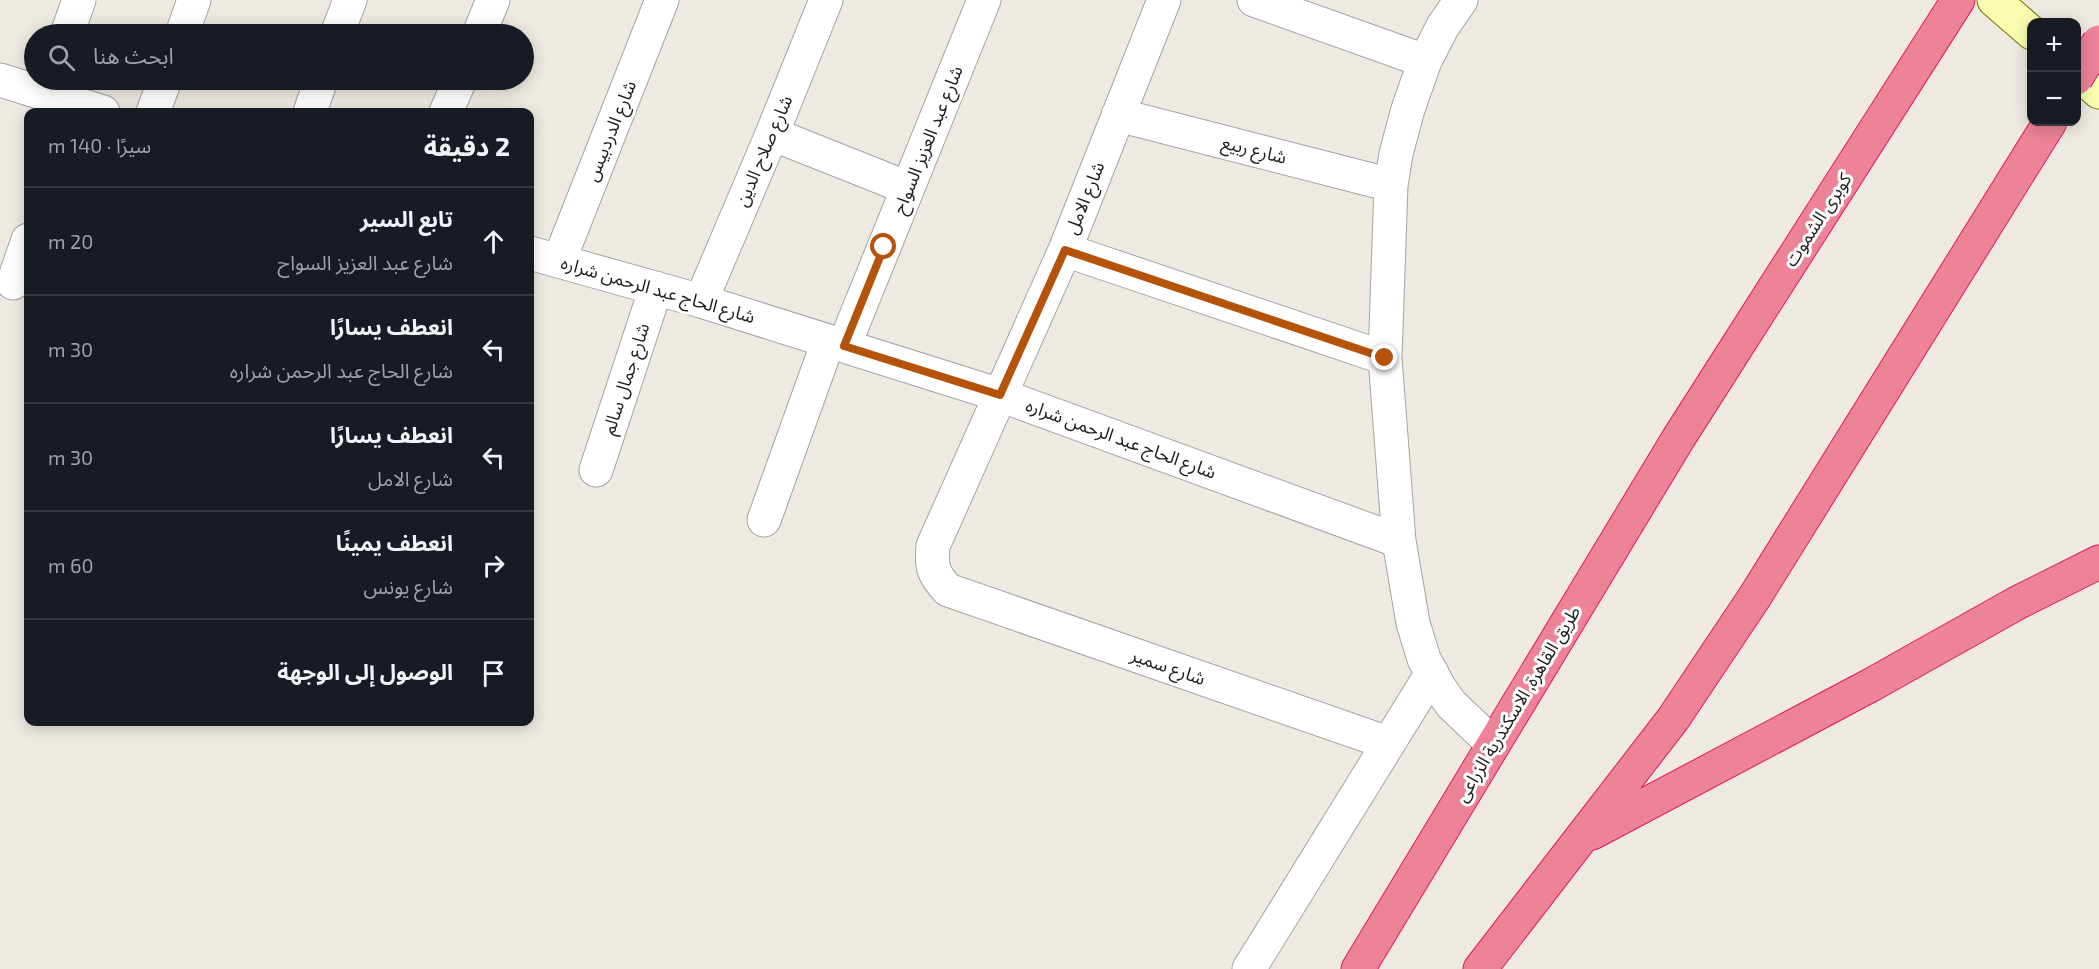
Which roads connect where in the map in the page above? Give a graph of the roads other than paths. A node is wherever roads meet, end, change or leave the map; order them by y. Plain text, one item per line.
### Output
1 (79, 0) edge
2 (194, 0) edge
3 (350, 0) edge
4 (493, 0) edge
5 (662, 0) edge
6 (825, 0) edge
7 (984, 0) edge
8 (1164, 0) edge
9 (1254, 0) edge
10 (1461, 0) edge
11 (1958, 0) edge
12 (1994, 0) edge
13 (71, 24) edge
14 (186, 24) edge
15 (341, 24) edge
16 (483, 24) edge
17 (2027, 29) edge
18 (2099, 42) edge
19 (1425, 61) junction
20 (2080, 72) edge
21 (2081, 76) edge
22 (0, 80) edge
23 (24, 87) edge
24 (34, 90) edge
25 (161, 90) edge
26 (318, 90) edge
27 (456, 90) edge
28 (2099, 92) edge
29 (71, 101) edge
30 (154, 108) edge
31 (311, 108) edge
32 (448, 108) edge
33 (1118, 115) junction
34 (2048, 126) edge
35 (772, 134) junction
36 (1390, 185) junction
37 (908, 188) junction
38 (1065, 250) junction
39 (24, 251) edge
40 (544, 257) edge
41 (13, 283) dead end
42 (656, 288) junction
43 (701, 301) junction
44 (836, 344) junction
45 (1385, 358) junction
46 (1000, 395) junction
47 (1678, 439) joint
48 (596, 470) dead end
49 (764, 520) dead end
50 (1399, 541) junction
51 (2099, 562) edge
52 (948, 590) joint
53 (1432, 673) junction
54 (1388, 743) junction
55 (1493, 744) junction
56 (1582, 838) junction
57 (1249, 969) edge
58 (1358, 969) edge
59 (1480, 969) edge

1 - 13 street
2 - 14 street
3 - 15 street
4 - 16 street
5 - 40 street, شارع الدردبيس
6 - 35 street, شارع صلاح الدين
7 - 37 street, شارع عبد العزيز السواح
8 - 33 street, شارع الامل
9 - 19 street
10 - 19 street
11 - 47 highway, كوبرى الشموت
12 - 17 street
18 - 20 highway, bridge
19 - 36 street
21 - 28 street
22 - 23 street
24 - 29 street
25 - 30 street
26 - 31 street
27 - 32 street
33 - 36 street, شارع ربيع
33 - 38 street, شارع الامل
34 - 56 highway
35 - 37 street
35 - 43 street, شارع صلاح الدين
36 - 45 street
37 - 44 street, شارع عبد العزيز السواح
38 - 45 street
38 - 46 street, شارع الامل
39 - 41 street
40 - 42 street, شارع الحاج عبد الرحمن شراره
42 - 43 street, شارع الحاج عبد الرحمن شراره
42 - 48 street, شارع جمال سالم
43 - 44 street, شارع الحاج عبد الرحمن شراره
44 - 46 street, شارع الحاج عبد الرحمن شراره
44 - 49 street, شارع عبد العزيز السواح
45 - 50 street
46 - 50 street, شارع الحاج عبد الرحمن شراره
46 - 52 street, شارع الامل
47 - 55 highway, طريق القاهرة, الاسكندرية الزراعى
50 - 53 street
51 - 56 highway
52 - 54 street, شارع سمير
53 - 54 street
53 - 55 street
54 - 57 street
55 - 58 highway, طريق القاهرة, الاسكندرية الزراعى
56 - 59 highway

